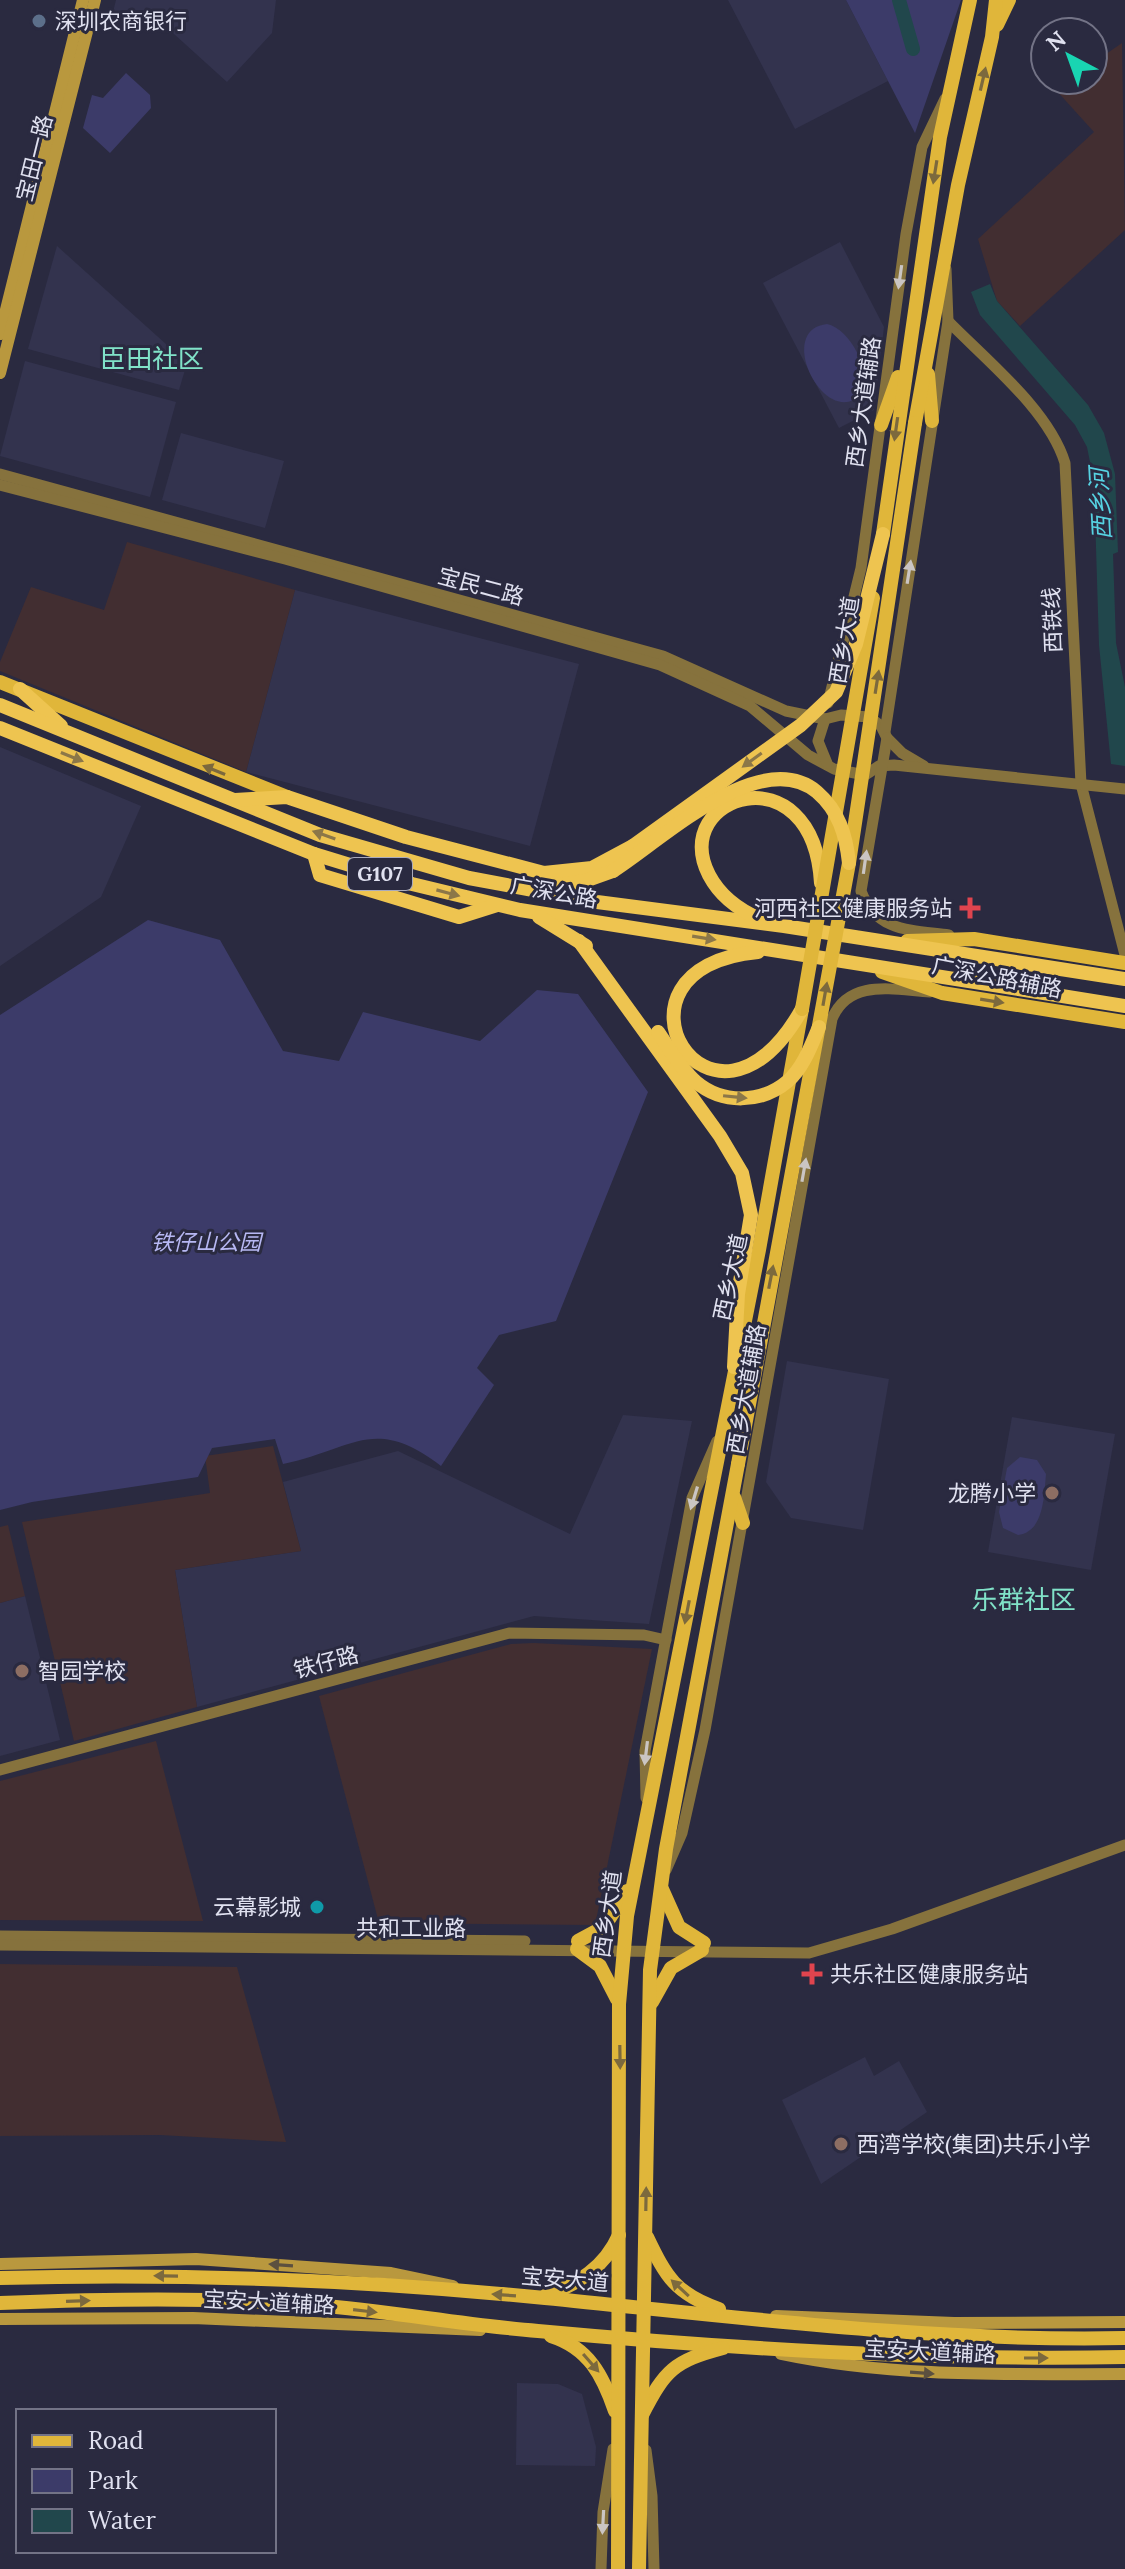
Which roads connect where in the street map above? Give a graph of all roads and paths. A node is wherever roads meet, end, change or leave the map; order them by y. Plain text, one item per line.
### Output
1 (83, 0) edge
2 (95, 0) edge
3 (970, 0) edge
4 (996, 0) edge
5 (1009, 0) edge
6 (964, 25) junction
7 (992, 37) junction
8 (948, 95) junction
9 (945, 265) junction
10 (948, 321) junction
11 (0, 334) edge
12 (908, 347) junction
13 (926, 351) junction
14 (0, 373) edge
15 (932, 421) junction
16 (881, 425) junction
17 (0, 474) edge
18 (0, 485) edge
19 (883, 534) junction
20 (0, 682) edge
21 (20, 689) junction
22 (829, 689) junction
23 (0, 705) edge
24 (799, 715) junction
25 (827, 718) junction
26 (0, 728) edge
27 (71, 734) junction
28 (886, 735) junction
29 (879, 766) junction
30 (929, 768) junction
31 (834, 769) junction
32 (1081, 784) junction
33 (1125, 789) edge
34 (287, 797) junction
35 (230, 800) junction
36 (849, 863) junction
37 (507, 886) junction
38 (822, 895) junction
39 (520, 910) junction
40 (784, 926) junction
41 (974, 939) junction
42 (579, 941) junction
43 (868, 942) junction
44 (780, 950) junction
45 (1125, 955) edge
46 (1125, 963) edge
47 (863, 965) junction
48 (1125, 979) edge
49 (942, 993) junction
50 (1125, 1006) edge
51 (802, 1009) junction
52 (1125, 1022) edge
53 (819, 1027) junction
54 (734, 1367) junction
55 (724, 1425) junction
56 (734, 1497) junction
57 (743, 1523) junction
58 (666, 1640) junction
59 (0, 1770) edge
60 (647, 1813) junction
61 (1125, 1845) edge
62 (634, 1876) junction
63 (661, 1883) junction
64 (0, 1936) edge
65 (0, 1945) edge
66 (577, 1945) junction
67 (624, 1945) junction
68 (653, 1946) junction
69 (703, 1947) junction
70 (619, 2004) junction
71 (649, 2010) junction
72 (621, 2231) junction
73 (645, 2233) junction
74 (0, 2264) edge
75 (0, 2278) edge
76 (467, 2293) junction
77 (541, 2298) junction
78 (0, 2303) edge
79 (620, 2306) junction
80 (643, 2308) junction
81 (738, 2316) junction
82 (0, 2319) edge
83 (1125, 2322) edge
84 (535, 2331) junction
85 (619, 2337) junction
86 (1125, 2338) edge
87 (641, 2339) junction
88 (735, 2345) junction
89 (1125, 2357) edge
90 (1125, 2374) edge
91 (641, 2417) junction
92 (618, 2421) junction
93 (601, 2569) edge
94 (618, 2569) edge
95 (639, 2569) edge
96 (654, 2569) edge

1 - 11 main road, 宝田一路
2 - 14 main road, 宝田一路
3 - 6 main road, 西乡大道
4 - 7 main road, 西乡大道
5 - 7 main road
6 - 7 main road
6 - 8 main road, 西乡大道
9 -> 7 main road, 西乡大道
8 -> 12 main road, 西乡大道
8 -> 16 street, 西乡大道辅路
9 - 10 street
9 - 13 main road, 西乡大道
10 - 15 street
10 - 32 street, 西铁线
12 - 16 main road
12 -> 19 main road, 西乡大道
13 - 15 main road
36 -> 13 main road, 西乡大道, bridge
28 -> 15 street
16 - 22 street, 西乡大道辅路
17 - 24 street, 宝民二路
18 - 31 street, 宝民二路
19 -> 34 highway, bridge
19 - 38 main road, 西乡大道, bridge
20 - 21 main road
21 - 27 highway
34 -> 21 main road
22 - 24 street
22 - 25 street, 西乡大道辅路
23 - 27 highway, 广深公路 / G107
24 - 25 street, 宝民二路
25 - 28 street, 宝民二路
25 - 31 street, 西乡大道辅路
26 -> 39 highway, 广深公路
27 - 35 highway, 广深公路 / G107
28 - 29 street
28 - 30 street, 宝民二路
29 - 30 street, 宝民二路
29 - 31 street, 宝民二路
41 -> 29 street
30 - 32 street, 宝民二路
32 - 33 street, 宝民二路
32 - 45 street, 西铁线
34 - 35 highway
37 -> 35 highway, 广深公路 / G107
36 - 37 highway, bridge
53 -> 36 main road, 西乡大道, bridge
37 - 40 highway, 广深公路 / G107
38 - 40 highway, bridge
38 - 51 main road, 西乡大道, bridge
39 - 42 highway
39 -> 44 highway, 广深公路
40 - 43 highway, 广深公路 / G107
41 - 43 main road, 广深公路辅路
41 - 46 main road, 广深公路辅路
42 -> 53 highway, bridge
42 - 54 highway
43 - 48 highway, 广深公路 / G107
44 - 47 highway, 广深公路
44 - 51 highway
47 - 49 main road, 广深公路辅路
47 - 50 highway, 广深公路
49 -> 52 main road, 广深公路辅路
57 -> 49 street, 西乡大道辅路
51 - 54 main road, 西乡大道, bridge
56 -> 53 main road, 西乡大道, bridge
54 - 55 main road, 西乡大道
55 -> 58 street, 西乡大道辅路
55 -> 60 main road, 西乡大道
56 - 57 main road
56 - 63 main road, 西乡大道
57 - 63 street, 西乡大道辅路
58 - 59 street, 铁仔路
58 -> 60 street, 西乡大道辅路
60 - 62 main road, 西乡大道
61 - 69 street, 共和工业路
62 - 66 main road
62 - 67 main road, 西乡大道
63 - 68 main road, 西乡大道
63 - 69 main road
64 - 66 street, 共和工业路
65 - 66 street, 共和工业路
66 - 67 street, 共和工业路
66 - 70 main road
67 - 68 street, 共和工业路
67 - 70 main road, 西乡大道
68 - 69 street, 共和工业路
68 - 71 main road, 西乡大道
69 - 71 main road
70 -> 72 main road, 西乡大道
73 -> 71 main road, 西乡大道
72 - 77 main road
72 - 79 main road, 西乡大道
73 - 80 main road, 西乡大道
81 -> 73 main road
76 -> 74 main road, 宝安大道辅路
76 -> 75 main road, 宝安大道
77 -> 76 main road, 宝安大道
77 - 79 main road, 宝安大道
78 -> 84 main road
79 - 80 main road, 宝安大道
79 - 85 main road, 西乡大道
80 - 81 main road, 宝安大道
80 - 87 main road, 西乡大道
81 - 83 main road, 宝安大道辅路
81 - 86 main road, 宝安大道
82 - 84 main road, 宝安大道辅路
84 - 85 main road
84 -> 92 main road
85 - 87 main road
85 - 92 main road, 西乡大道
87 - 88 main road
87 - 91 main road, 西乡大道
88 -> 89 main road
88 -> 90 main road, 宝安大道辅路
88 - 91 main road
91 - 95 main road, 西乡大道
91 - 96 street
92 -> 93 street
92 - 94 main road, 西乡大道

